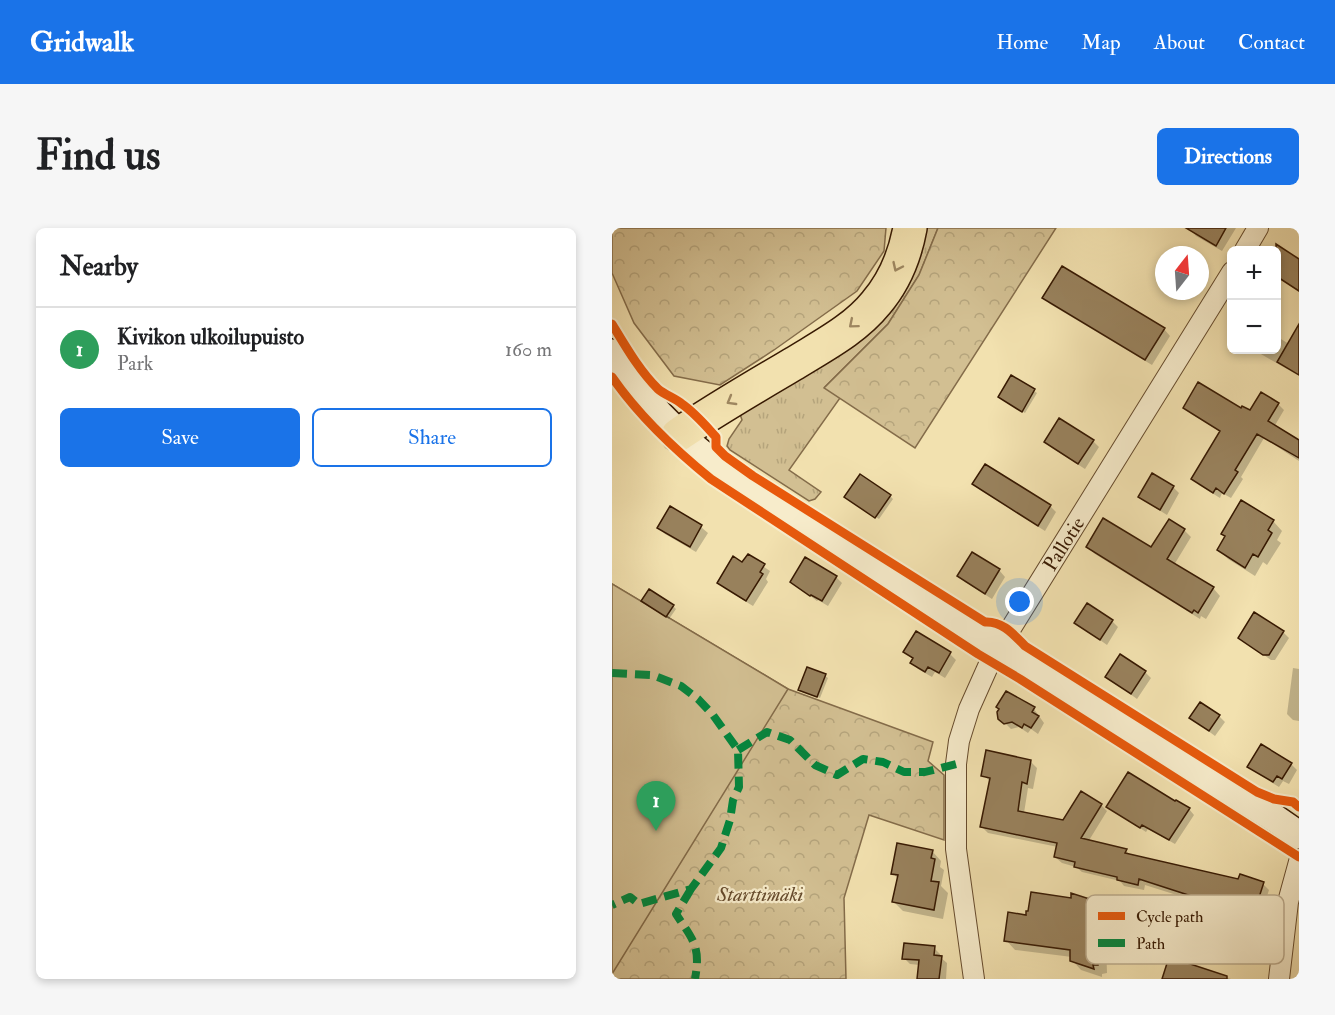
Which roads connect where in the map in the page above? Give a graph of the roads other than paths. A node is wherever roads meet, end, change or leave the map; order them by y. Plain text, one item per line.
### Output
1 (909, 228) edge
2 (1258, 228) edge
3 (1247, 246) edge
4 (1227, 280) edge
5 (612, 353) edge
6 (678, 435) junction
7 (1000, 648) junction
8 (1299, 836) edge
9 (1299, 862) edge
10 (1284, 933) edge
11 (1280, 964) edge
12 (974, 979) edge
13 (1278, 979) edge

1 -> 6 highway
2 - 3 street
4 - 7 street, Pallotie
5 - 6 main road
6 - 7 main road
7 - 8 main road
7 - 12 street, Pallotie
9 - 10 street
11 - 13 street

